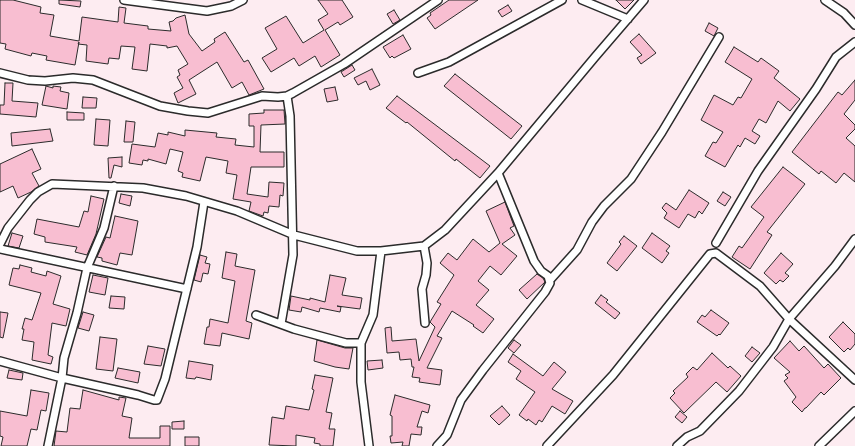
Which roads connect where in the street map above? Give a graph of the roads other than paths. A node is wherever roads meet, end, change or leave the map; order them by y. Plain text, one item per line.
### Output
1 (124, 0) edge
2 (243, 0) edge
3 (438, 0) edge
4 (562, 0) edge
5 (582, 0) edge
6 (644, 0) edge
7 (825, 0) edge
8 (628, 19) junction
9 (855, 25) edge
10 (719, 37) dead end
11 (855, 42) edge
12 (0, 73) edge
13 (418, 73) dead end
14 (287, 96) junction
15 (498, 173) junction
16 (114, 186) junction
17 (204, 202) junction
18 (294, 235) junction
19 (855, 239) edge
20 (716, 243) dead end
21 (0, 244) edge
22 (424, 246) junction
23 (0, 250) edge
24 (381, 251) junction
25 (87, 268) junction
26 (550, 280) junction
27 (187, 289) junction
28 (256, 315) dead end
29 (789, 319) junction
30 (425, 323) dead end
31 (281, 324) junction
32 (361, 343) junction
33 (0, 361) edge
34 (62, 378) junction
35 (855, 380) edge
36 (855, 411) edge
37 (48, 446) edge
38 (369, 446) edge
39 (437, 446) edge
40 (547, 446) edge
41 (677, 446) edge
42 (819, 446) edge

1 - 2 street
3 - 14 street
4 - 13 street
5 - 8 street
6 - 8 street
7 - 9 street
8 - 15 street
10 - 26 street
11 - 20 street
12 - 14 street
14 - 18 street
15 - 22 street
15 - 26 street
16 - 17 street
16 - 21 street
16 - 25 street
17 - 18 street
17 - 27 street
18 - 24 street
18 - 31 street
19 - 29 street
22 - 24 street
22 - 30 street
23 - 25 street
24 - 32 street
25 - 27 street
25 - 34 street
26 - 39 street
27 - 34 street
28 - 31 street
29 - 35 street
29 - 40 street
29 - 41 street
31 - 32 street
32 - 38 street
33 - 34 street
34 - 37 street
36 - 42 street

